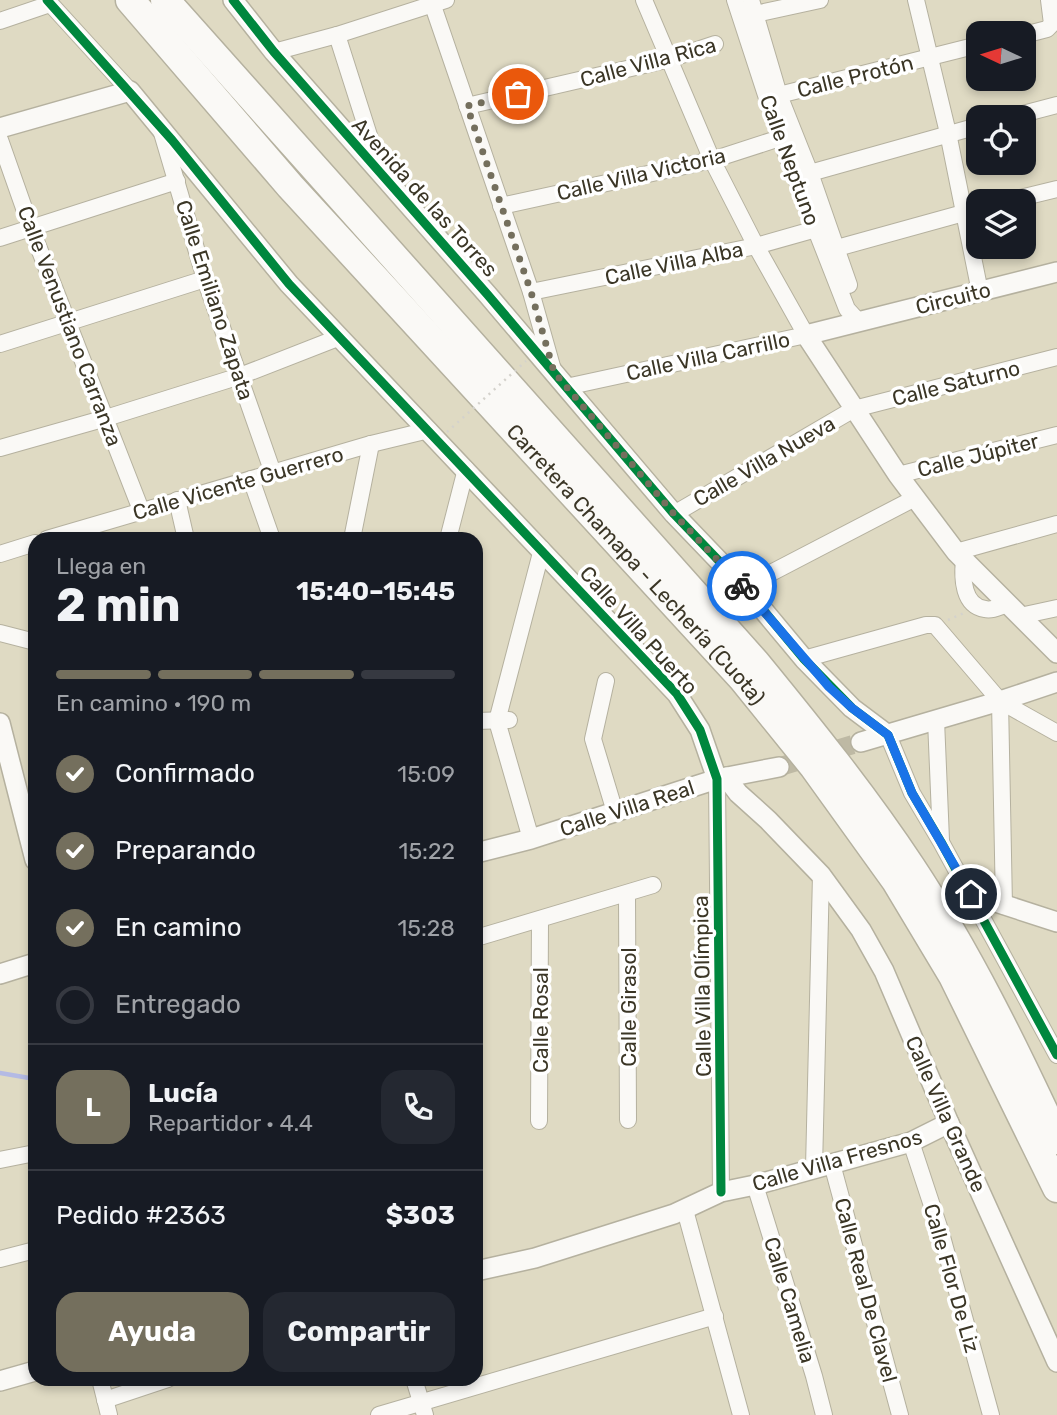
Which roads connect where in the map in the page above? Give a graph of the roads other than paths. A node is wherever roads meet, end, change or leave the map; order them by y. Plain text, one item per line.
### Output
1 (130, 0) edge
2 (165, 0) edge
3 (233, 0) edge
4 (644, 0) edge
5 (735, 0) edge
6 (820, 0) edge
7 (916, 0) edge
8 (1049, 0) edge
9 (437, 1) edge
10 (48, 2) edge
11 (753, 7) edge
12 (0, 20) edge
13 (1036, 32) edge
14 (337, 35) junction
15 (715, 44) dead end
16 (966, 48) edge
17 (274, 52) junction
18 (930, 57) junction
19 (670, 59) junction
20 (130, 91) junction
21 (779, 95) junction
22 (467, 106) junction
23 (1057, 106) edge
24 (1036, 111) edge
25 (161, 127) junction
26 (0, 128) edge
27 (966, 129) edge
28 (948, 133) junction
29 (779, 138) junction
30 (0, 140) edge
31 (712, 160) junction
32 (810, 173) junction
33 (382, 176) junction
34 (177, 181) junction
35 (1057, 189) edge
36 (1036, 194) edge
37 (966, 197) edge
38 (501, 206) junction
39 (966, 212) edge
40 (31, 228) junction
41 (816, 229) junction
42 (0, 238) edge
43 (755, 246) junction
44 (837, 248) junction
45 (976, 259) edge
46 (1057, 272) edge
47 (205, 279) junction
48 (531, 292) junction
49 (980, 292) junction
50 (854, 320) junction
51 (69, 324) junction
52 (806, 335) junction
53 (340, 337) junction
54 (0, 344) edge
55 (1057, 357) edge
56 (240, 376) junction
57 (560, 380) junction
58 (855, 409) junction
59 (106, 418) junction
60 (438, 431) junction
61 (1057, 435) edge
62 (372, 444) junction
63 (0, 448) edge
64 (466, 469) junction
65 (273, 473) junction
66 (898, 475) junction
67 (251, 479) junction
68 (915, 498) junction
69 (177, 500) junction
70 (141, 510) junction
71 (674, 514) junction
72 (100, 523) junction
73 (1057, 524) edge
74 (70, 532) edge
75 (103, 532) edge
76 (184, 532) edge
77 (270, 532) edge
78 (353, 532) edge
79 (450, 532) edge
80 (28, 545) edge
81 (542, 549) junction
82 (0, 554) edge
83 (960, 557) junction
84 (744, 587) junction
85 (1057, 608) edge
86 (1014, 610) junction
87 (0, 633) edge
88 (28, 640) edge
89 (1057, 653) edge
90 (804, 659) junction
91 (606, 681) dead end
92 (1057, 682) edge
93 (1000, 701) junction
94 (936, 720) junction
95 (483, 721) edge
96 (503, 721) junction
97 (0, 723) edge
98 (1057, 733) edge
99 (888, 735) junction
100 (861, 742) tunnel mouth
101 (4, 761) edge
102 (779, 767) tunnel mouth
103 (722, 778) junction
104 (615, 812) junction
105 (28, 835) edge
106 (531, 839) junction
107 (942, 842) junction
108 (483, 851) edge
109 (821, 875) junction
110 (653, 886) dead end
111 (971, 894) junction
112 (627, 895) junction
113 (1004, 906) junction
114 (540, 920) junction
115 (1057, 922) edge
116 (483, 936) edge
117 (28, 965) edge
118 (0, 974) edge
119 (1057, 1055) edge
120 (628, 1120) dead end
121 (539, 1121) dead end
122 (949, 1123) junction
123 (1057, 1140) edge
124 (911, 1142) junction
125 (28, 1154) edge
126 (0, 1160) edge
127 (823, 1166) junction
128 (755, 1185) junction
129 (1057, 1188) edge
130 (721, 1192) junction
131 (685, 1210) junction
132 (28, 1252) edge
133 (0, 1259) edge
134 (483, 1269) edge
135 (715, 1316) junction
136 (1057, 1362) edge
137 (28, 1373) edge
138 (0, 1381) edge
139 (102, 1386) edge
140 (153, 1386) edge
141 (416, 1386) edge
142 (107, 1407) edge
143 (423, 1408) edge
144 (737, 1414) edge
145 (379, 1415) edge
146 (824, 1415) edge
147 (900, 1415) edge
148 (991, 1415) edge

1 - 129 highway, Carretera Chamapa - Lechería (Cuota)
2 - 123 highway, Carretera Chamapa - Lechería (Cuota)
3 - 17 street, Avenida de las Torres
4 - 19 street
5 - 29 street, Calle Neptuno
6 - 11 street
7 - 18 street
8 - 13 street
9 - 14 street
9 - 22 street
10 - 12 street
10 - 20 street
11 - 21 street, Calle Neptuno
14 - 17 street
14 - 33 street
15 - 19 street, Calle Villa Rica
16 - 18 street, Calle Protón
17 - 33 street, Avenida de las Torres
18 - 21 street, Calle Protón
18 - 28 street
19 - 22 street, Calle Villa Rica
19 - 31 street
20 - 25 street
20 - 26 street
21 - 32 street, Calle Neptuno
22 - 38 street
23 - 24 street
25 - 34 street, Calle Emiliano Zapata
25 - 53 street
27 - 28 street
28 - 32 street
28 - 37 street
29 - 31 street, Calle Villa Victoria
29 - 41 street, Calle Neptuno
30 - 40 street, Calle Venustiano Carranza
31 - 38 street, Calle Villa Victoria
31 - 43 street
32 - 44 street, Calle Neptuno
33 - 57 street, Avenida de las Torres
34 - 40 street
34 - 47 street, Calle Emiliano Zapata
35 - 36 street
38 - 48 street
39 - 44 street
40 - 42 street
40 - 51 street, Calle Venustiano Carranza
41 - 43 street, Calle Villa Alba
41 - 50 street, Calle Neptuno
43 - 48 street, Calle Villa Alba
43 - 52 street
44 - 50 street, Calle Neptuno
45 - 49 street
46 - 49 street, Circuito
47 - 51 street
47 - 56 street, Calle Emiliano Zapata
48 - 57 street
49 - 50 street, Circuito
50 - 52 street, Calle Villa Carrillo
51 - 54 street
51 - 59 street, Calle Venustiano Carranza
52 - 57 street, Calle Villa Carrillo
52 - 58 street
53 - 56 street
53 - 60 street, Calle Villa Puerto
55 - 58 street, Calle Saturno
56 - 59 street
56 - 65 street, Calle Emiliano Zapata
57 - 71 street, Avenida de las Torres
58 - 66 street
58 - 71 street, Calle Villa Nueva
59 - 63 street
59 - 70 street, Calle Venustiano Carranza
60 - 62 street, Calle Vicente Guerrero
60 - 64 street, Calle Villa Puerto
61 - 66 street, Calle Júpiter
62 - 65 street, Calle Vicente Guerrero
62 - 78 street
64 - 79 street
64 - 81 street, Calle Villa Puerto
65 - 67 street, Calle Vicente Guerrero
66 - 68 street
67 - 69 street, Calle Vicente Guerrero
67 - 77 street
68 - 83 street
68 - 84 street
69 - 70 street, Calle Vicente Guerrero
69 - 76 street
70 - 72 street, Calle Vicente Guerrero
71 - 84 street, Avenida de las Torres
72 - 74 street, Calle Vicente Guerrero
72 - 75 street
73 - 83 street
80 - 82 street
81 - 96 street
81 - 103 street, Calle Villa Puerto
83 - 86 street
83 - 86 street
84 - 90 street, Avenida de las Torres
85 - 86 street
86 - 89 street
87 - 88 street
90 - 93 street
90 - 99 street, Avenida de las Torres
91 - 104 street
92 - 93 street
93 - 94 street
93 - 98 street
93 - 113 street
94 - 99 street
94 - 107 street
95 - 96 street
96 - 106 street
97 - 101 street
99 - 100 street
99 - 107 street
101 - 105 street
102 - 103 street, Calle Villa Real
103 - 104 street, Calle Villa Real
103 - 109 street, Calle Villa Grande
103 - 130 street, Calle Villa Olímpica
104 - 106 street, Calle Villa Real
106 - 108 street, Calle Villa Real
107 - 111 street
109 - 122 street, Calle Villa Grande
109 - 127 street
110 - 112 street
111 - 113 street
111 - 119 street
112 - 114 street
112 - 120 street, Calle Girasol
113 - 115 street
114 - 116 street
114 - 121 street, Calle Rosal
117 - 118 street
122 - 124 street, Calle Villa Fresnos
122 - 136 street, Calle Villa Grande
124 - 127 street, Calle Villa Fresnos
124 - 148 street, Calle Flor De Liz
125 - 126 street
127 - 128 street, Calle Villa Fresnos
127 - 147 street, Calle Real De Clavel
128 - 130 street, Calle Villa Fresnos
128 - 146 street, Calle Camelia
130 - 131 street, Calle Villa Fresnos
131 - 134 street, Calle Villa Fresnos
131 - 135 street
132 - 133 street
135 - 143 street
135 - 144 street
137 - 138 street
139 - 142 street
140 - 142 street
141 - 143 street
143 - 145 street

